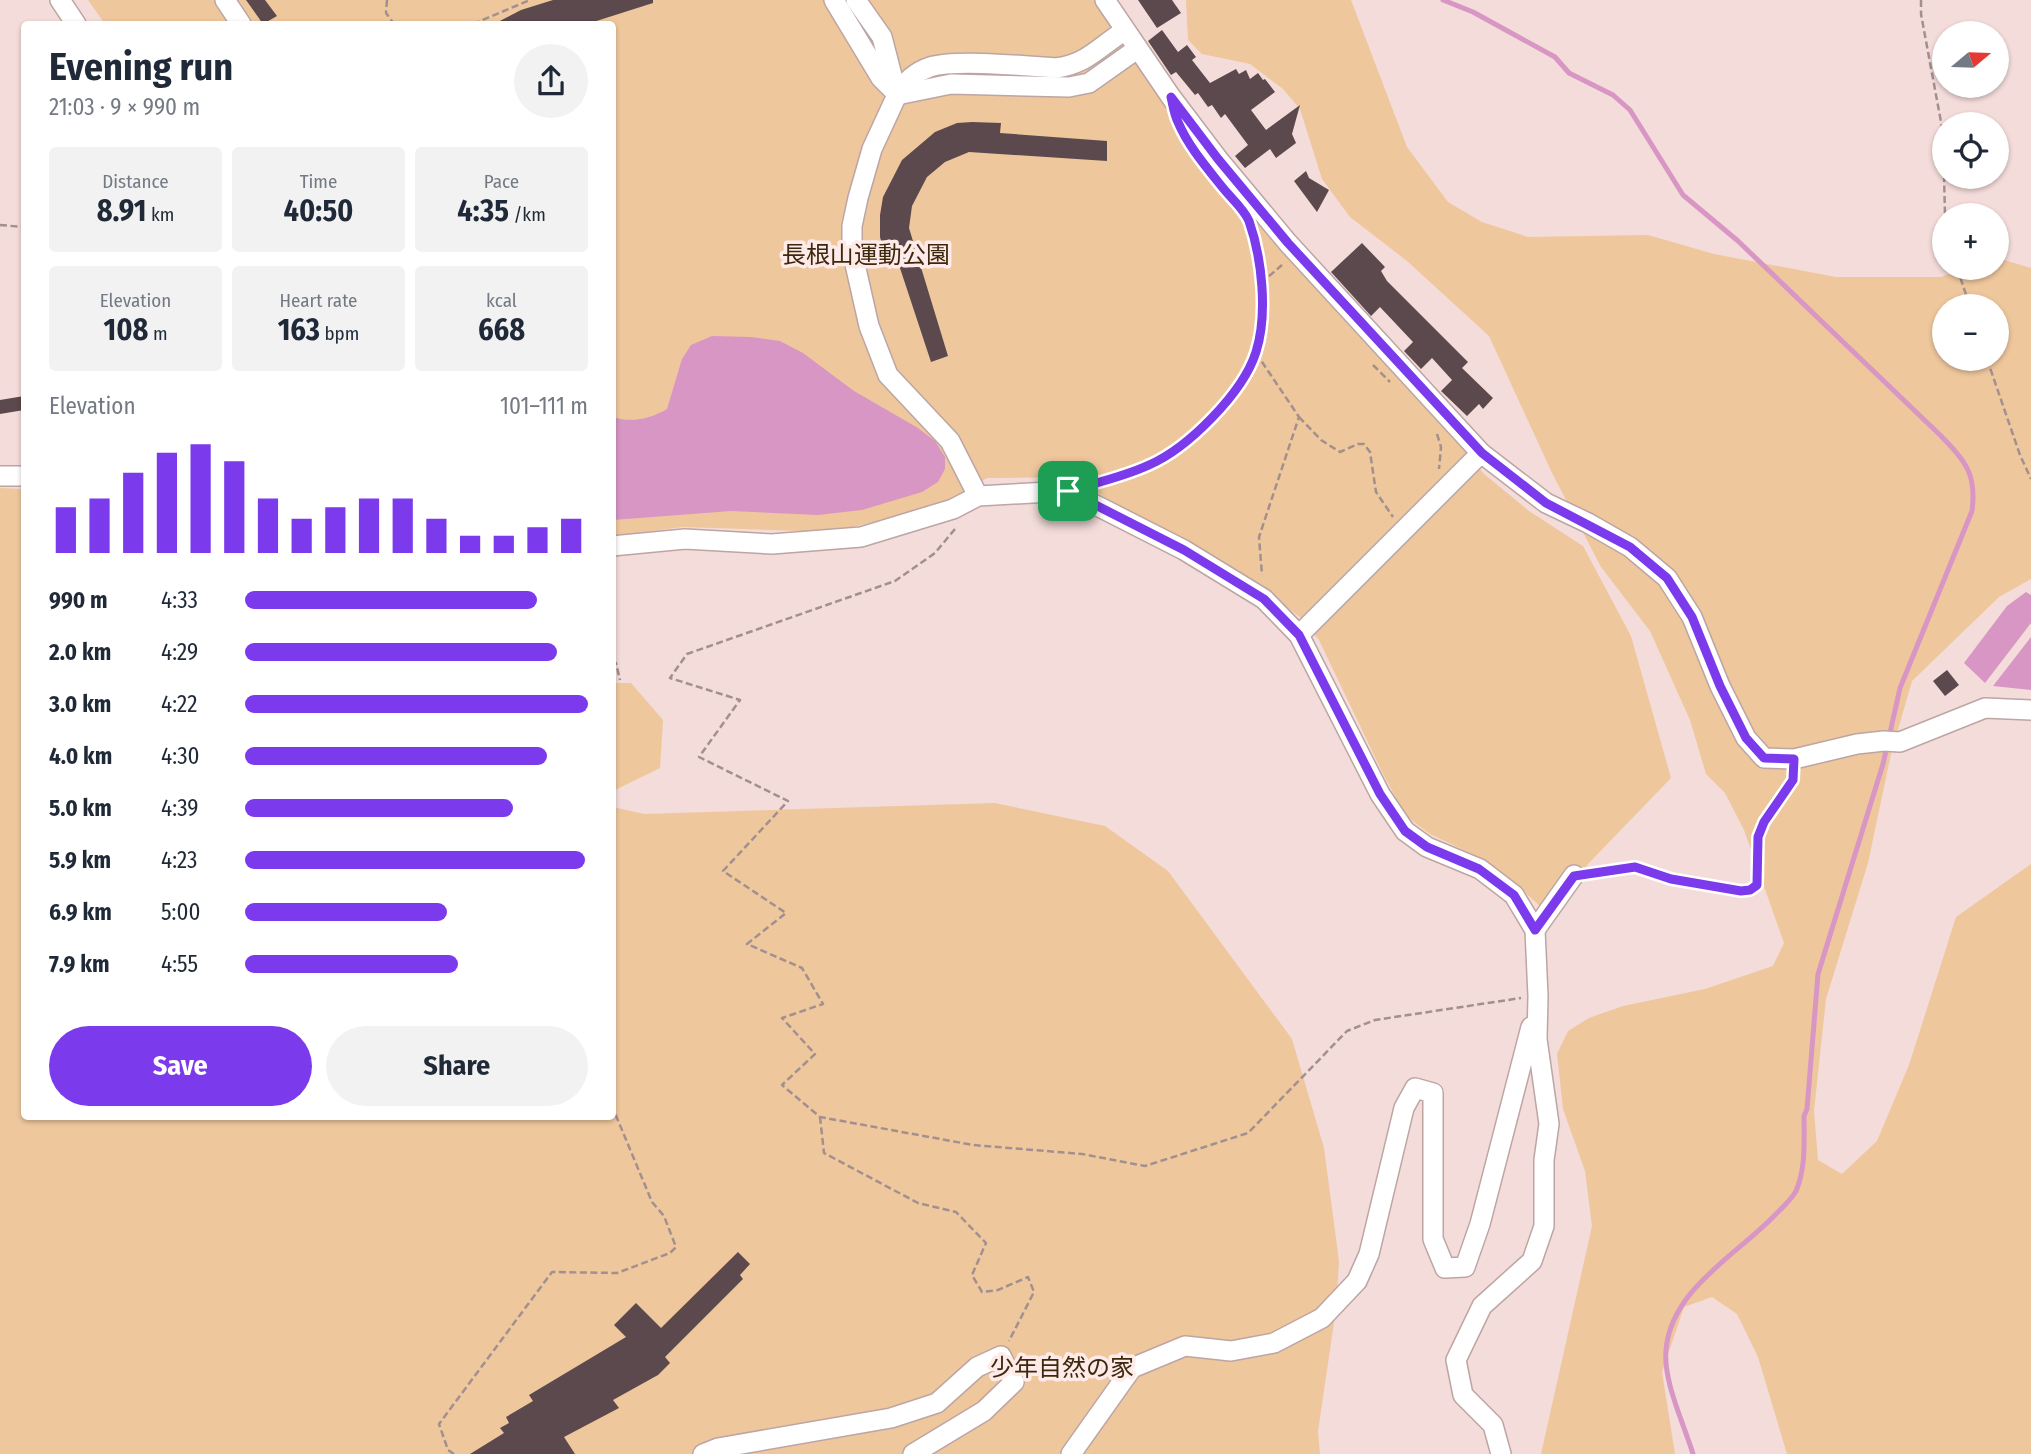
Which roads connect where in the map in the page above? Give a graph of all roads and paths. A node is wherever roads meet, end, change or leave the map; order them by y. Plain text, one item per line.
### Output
1 (60, 0) edge
2 (225, 0) edge
3 (387, 0) edge
4 (530, 0) edge
5 (834, 0) edge
6 (856, 0) edge
7 (1105, 0) edge
8 (1921, 0) edge
9 (74, 21) edge
10 (240, 21) edge
11 (392, 21) edge
12 (480, 21) edge
13 (1124, 31) junction
14 (1137, 49) junction
15 (897, 94) junction
16 (1939, 112) edge
17 (0, 225) edge
18 (21, 227) edge
19 (1255, 228) dead end
20 (1285, 262) dead end
21 (1261, 283) junction
22 (1256, 353) junction
23 (1370, 361) dead end
24 (1991, 371) edge
25 (1396, 384) dead end
26 (1298, 417) junction
27 (1437, 435) dead end
28 (1482, 453) junction
29 (1436, 475) dead end
30 (0, 476) edge
31 (21, 476) edge
32 (2031, 480) edge
33 (1068, 491) junction
34 (978, 496) junction
35 (953, 509) junction
36 (1395, 520) dead end
37 (616, 546) edge
38 (1264, 599) junction
39 (1299, 635) junction
40 (616, 663) edge
41 (620, 680) dead end
42 (2031, 710) edge
43 (1794, 759) junction
44 (1574, 876) joint
45 (1535, 930) junction
46 (1538, 996) junction
47 (616, 1116) edge
48 (820, 1117) junction
49 (1001, 1356) junction
50 (454, 1454) edge
51 (703, 1454) edge
52 (913, 1454) edge
53 (1071, 1454) edge
54 (1501, 1454) edge

1 - 9 street
2 - 10 street
3 - 11 path
4 - 12 path
5 - 15 street
6 - 15 street
7 - 13 street
8 - 16 path
13 - 14 street
13 - 15 street
14 - 15 street
14 - 28 street
15 - 34 street
17 - 18 path
19 - 21 path
20 - 21 path
21 - 22 path
22 - 26 path
22 - 33 path
23 - 25 path
24 - 32 path
26 - 36 path
26 - 38 path
27 - 29 path
28 - 39 street
28 - 43 street
30 - 31 street
33 - 34 street
33 - 38 street
34 - 35 street
35 - 37 street
35 - 48 path
38 - 39 street
39 - 45 street
40 - 41 path
42 - 43 street
43 - 44 path
44 - 45 street
45 - 46 street
46 - 48 path
46 - 53 street
46 - 54 street
47 - 50 path
48 - 49 path
49 - 51 street
49 - 52 street

